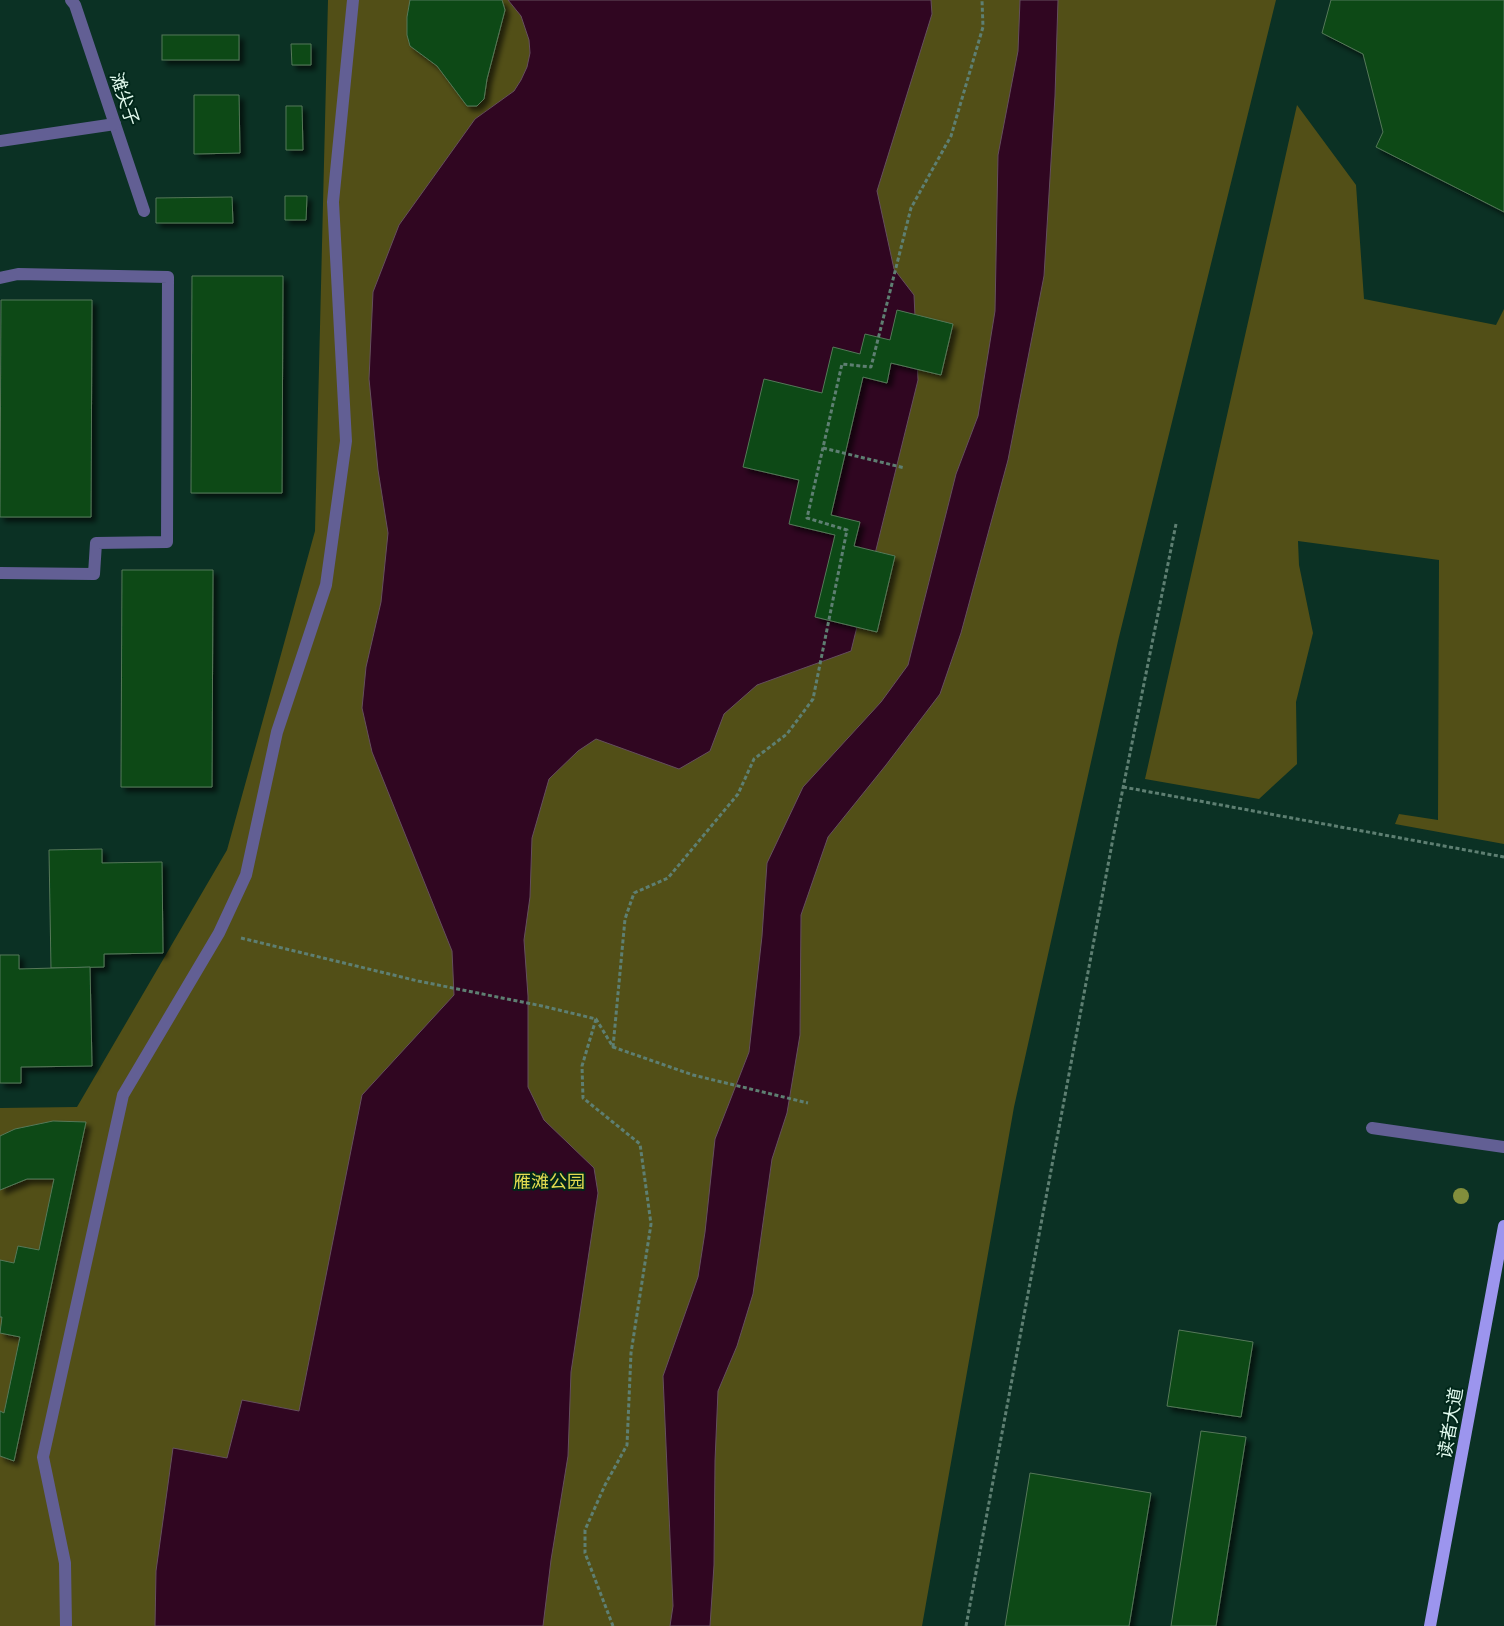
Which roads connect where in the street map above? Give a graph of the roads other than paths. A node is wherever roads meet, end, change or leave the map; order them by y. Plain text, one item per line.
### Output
1 (71, 0) edge
2 (353, 0) edge
3 (115, 124) junction
4 (0, 141) edge
5 (144, 211) dead end
6 (0, 278) edge
7 (0, 574) edge
8 (1372, 1128) dead end
9 (1504, 1147) edge
10 (1504, 1226) edge
11 (66, 1626) edge
12 (1430, 1626) edge

1 - 3 street, 滩尖子
2 - 11 street
3 - 4 street
3 - 5 street, 滩尖子
6 - 7 street
8 - 9 street
10 - 12 main road, 读者大道

